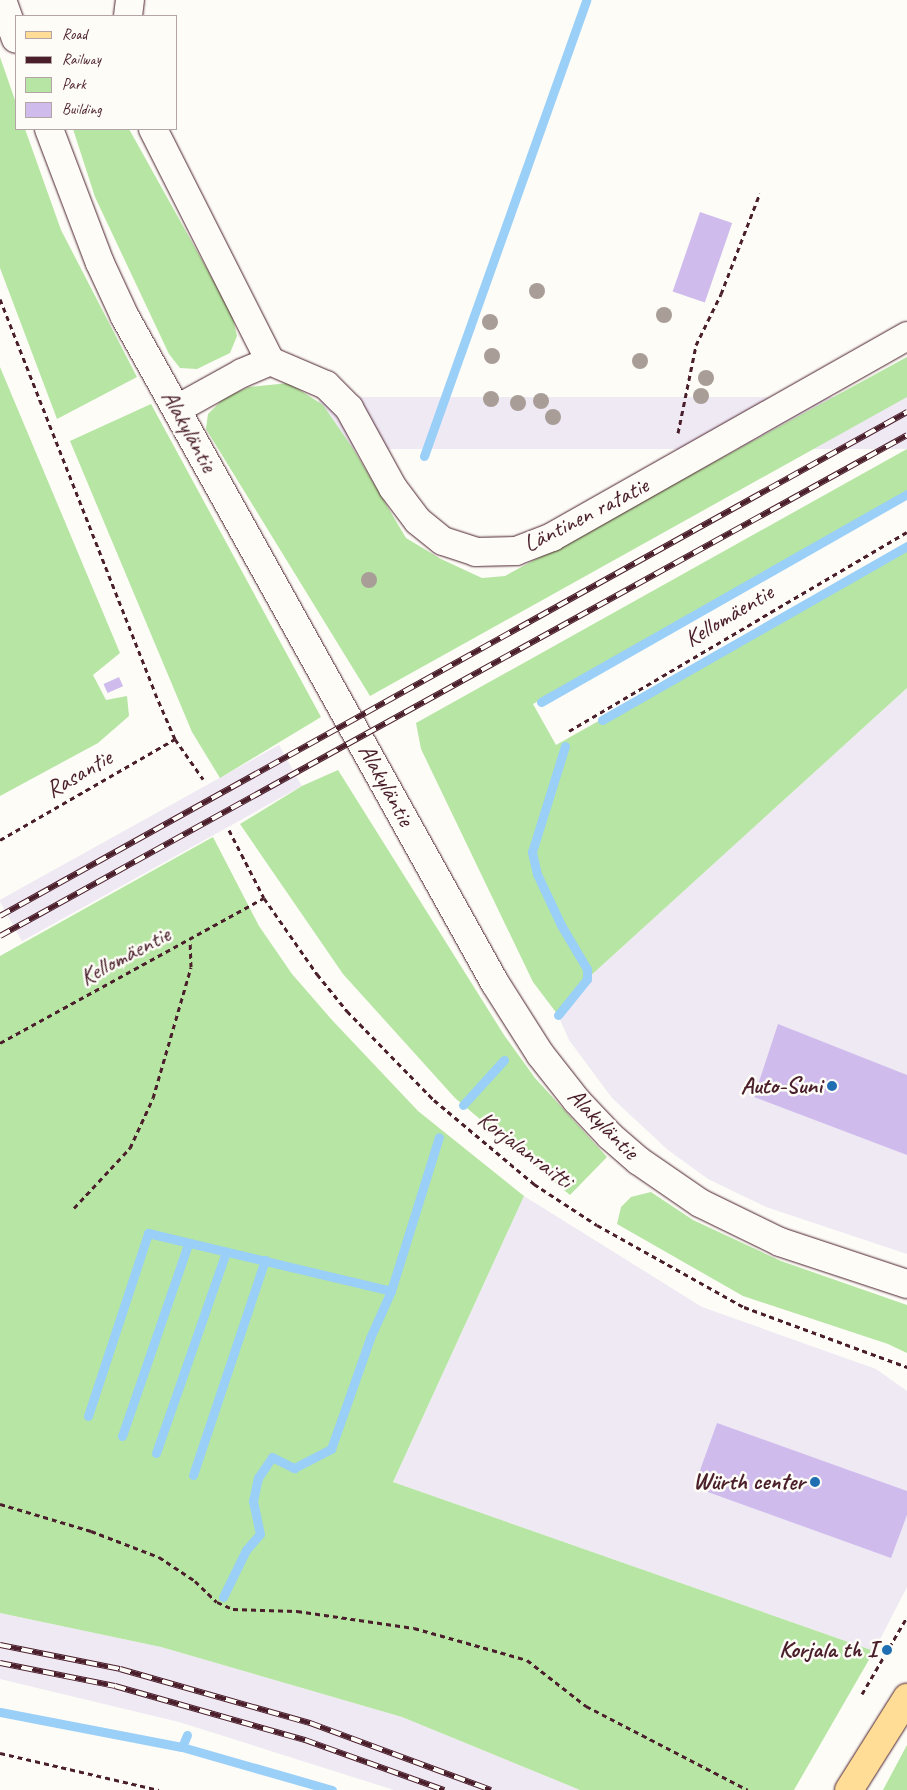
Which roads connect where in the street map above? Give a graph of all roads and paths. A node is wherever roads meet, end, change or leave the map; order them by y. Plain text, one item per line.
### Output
1 (2, 0) edge
2 (130, 0) edge
3 (128, 15) edge
4 (15, 36) edge
5 (49, 130) edge
6 (154, 130) edge
7 (760, 193) dead end
8 (0, 299) edge
9 (907, 336) edge
10 (270, 361) junction
11 (177, 409) junction
12 (684, 463) junction
13 (907, 532) edge
14 (569, 731) dead end
15 (176, 739) junction
16 (203, 779) dead end
17 (229, 830) dead end
18 (0, 840) edge
19 (264, 898) junction
20 (190, 941) junction
21 (0, 1043) edge
22 (74, 1208) dead end
23 (902, 1285) edge
24 (907, 1367) edge
25 (0, 1504) edge
26 (907, 1617) edge
27 (862, 1694) dead end
28 (907, 1698) edge
29 (0, 1753) edge
30 (159, 1790) edge
31 (748, 1790) edge
32 (849, 1790) edge

1 - 4 street
2 - 3 street
5 - 11 street, Alakyläntie
6 - 10 street
7 - 12 path
8 - 15 path
9 - 12 street, Läntinen ratatie
10 - 11 street
10 - 12 street, Läntinen ratatie
11 - 23 street, Alakyläntie
13 - 14 path, Kellomäentie
15 - 16 path
15 - 18 path, Rasantie
17 - 19 path, Korjalanraitti
19 - 20 path, Kellomäentie
19 - 24 path, Korjalanraitti
20 - 21 path, Kellomäentie
20 - 22 path
25 - 31 path
26 - 27 path
28 - 32 main road
29 - 30 path

